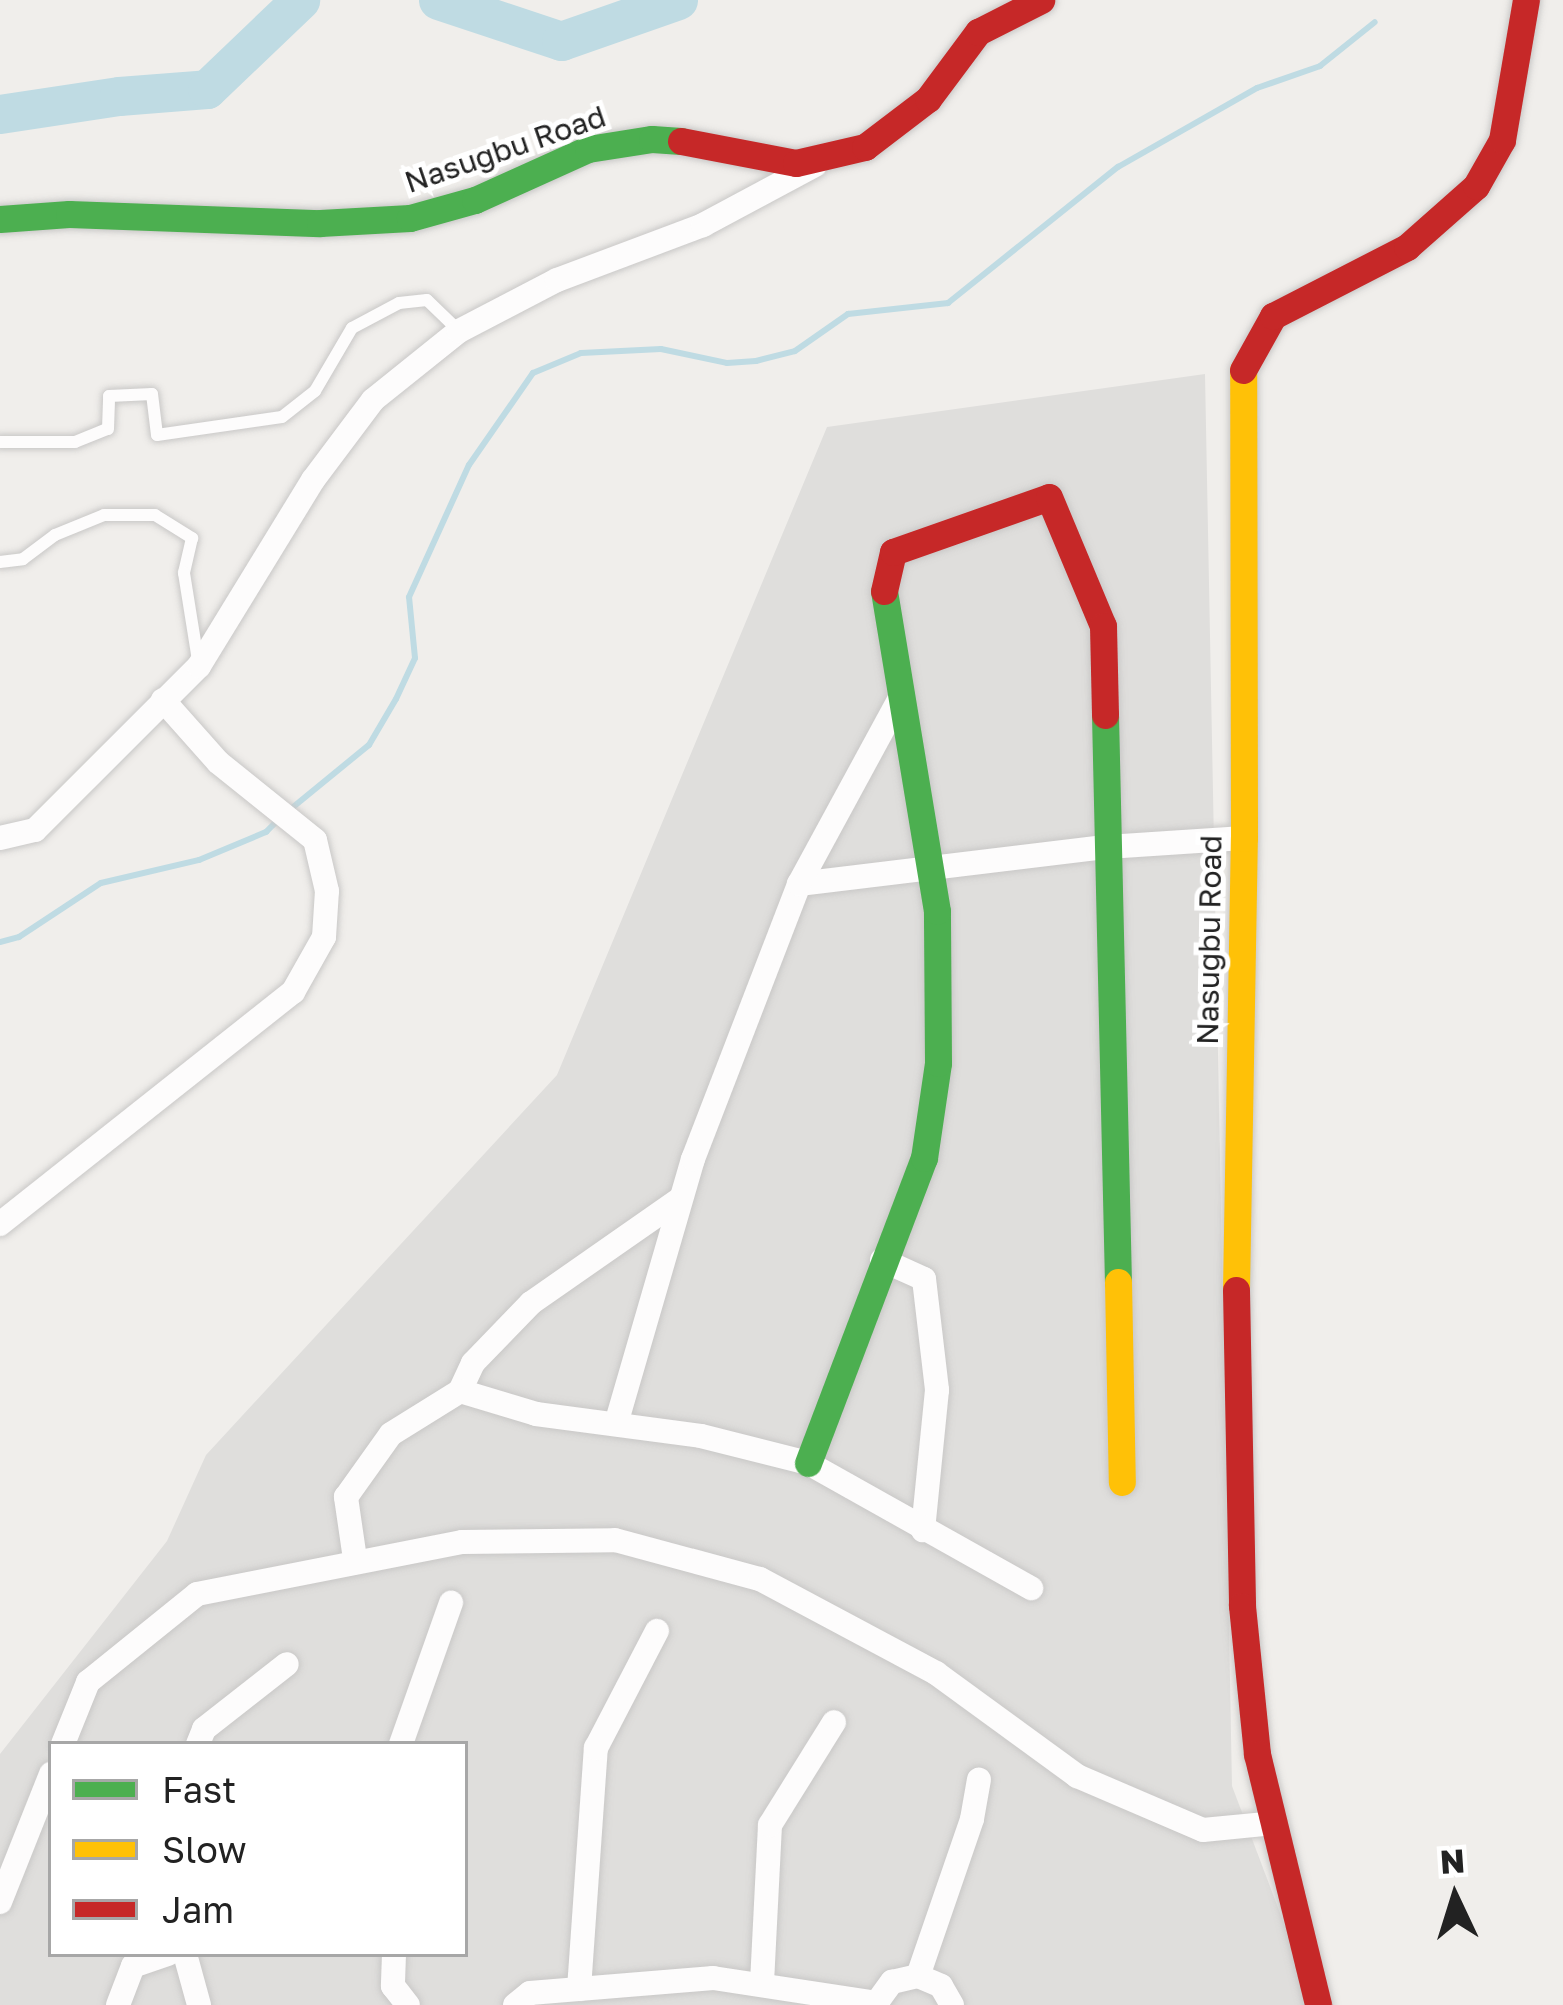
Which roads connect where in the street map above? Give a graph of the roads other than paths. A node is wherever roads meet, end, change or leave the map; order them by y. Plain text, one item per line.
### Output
1 (1041, 0) edge
2 (1526, 0) edge
3 (823, 160) junction
4 (0, 219) edge
5 (460, 332) junction
6 (0, 442) edge
7 (0, 562) edge
8 (199, 665) junction
9 (902, 696) junction
10 (163, 700) junction
11 (0, 838) edge
12 (1244, 838) junction
13 (1107, 847) junction
14 (930, 868) junction
15 (800, 884) junction
16 (680, 1199) junction
17 (0, 1224) edge
18 (882, 1260) junction
19 (460, 1391) junction
20 (616, 1424) junction
21 (808, 1463) junction
22 (1122, 1482) dead end
23 (923, 1530) junction
24 (355, 1559) junction
25 (1031, 1588) dead end
26 (452, 1604) dead end
27 (657, 1631) dead end
28 (287, 1664) dead end
29 (834, 1722) dead end
30 (64, 1741) edge
31 (199, 1741) edge
32 (402, 1741) edge
33 (980, 1780) dead end
34 (48, 1782) edge
35 (1274, 1822) junction
36 (0, 1902) edge
37 (186, 1957) edge
38 (394, 1957) edge
39 (134, 1960) edge
40 (918, 1976) junction
41 (762, 1983) junction
42 (579, 1989) junction
43 (875, 2004) edge
44 (118, 2005) edge
45 (200, 2005) edge
46 (408, 2005) edge
47 (515, 2005) edge
48 (952, 2005) edge
49 (1318, 2005) edge

1 - 3 main road, Nasugbu Road
2 - 12 main road, Nasugbu Road
3 - 4 main road, Nasugbu Road
3 - 5 street
5 - 6 lane
5 - 8 street
7 - 8 lane
8 - 10 street
9 - 13 main road
9 - 14 main road
9 - 15 street
10 - 11 street
10 - 17 street
12 - 13 street
12 - 35 main road, Nasugbu Road
13 - 14 street
13 - 22 main road
14 - 15 street
14 - 18 main road
15 - 16 street
16 - 19 street
16 - 20 street
18 - 21 main road
18 - 23 street
19 - 20 street
19 - 24 street
20 - 21 street
21 - 23 street
23 - 25 street
24 - 30 street
24 - 35 street
26 - 32 street
27 - 42 street
28 - 31 street
29 - 41 street
33 - 40 street
34 - 36 street
35 - 49 main road, Nasugbu Road
37 - 45 street
38 - 46 street
39 - 44 street
40 - 43 street
40 - 48 street
41 - 42 street
41 - 43 street
42 - 47 street

